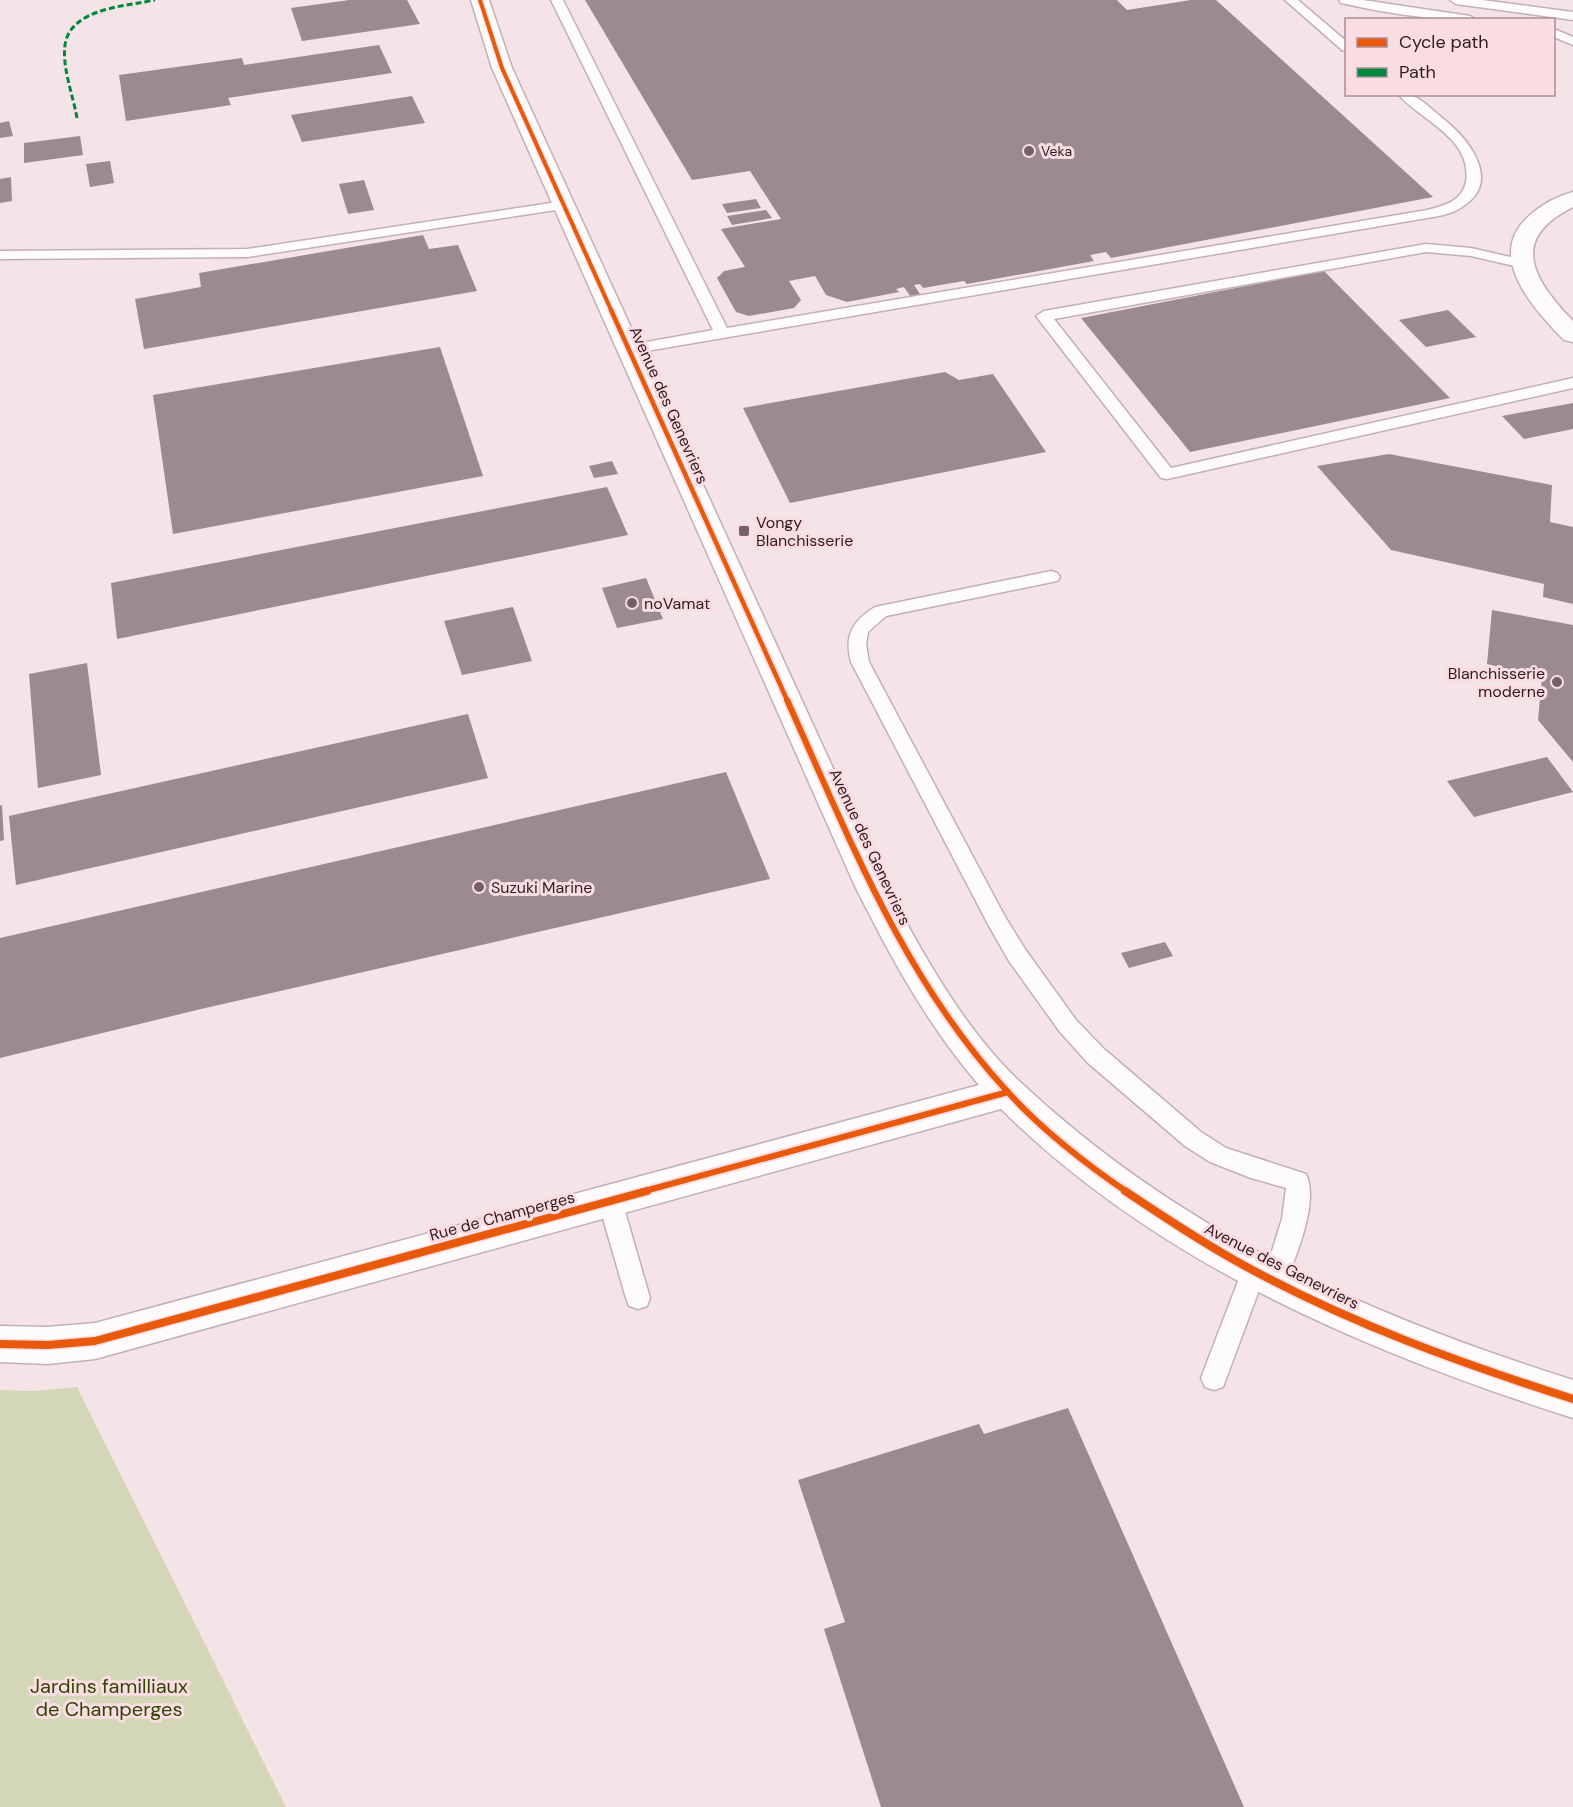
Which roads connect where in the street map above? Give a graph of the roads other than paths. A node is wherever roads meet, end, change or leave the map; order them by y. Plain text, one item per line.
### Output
1 (480, 0) edge
2 (557, 0) edge
3 (1291, 0) edge
4 (1345, 0) edge
5 (1456, 0) edge
6 (1573, 16) edge
7 (1456, 18) edge
8 (1555, 33) edge
9 (1573, 41) edge
10 (1345, 44) edge
11 (1406, 96) edge
12 (1573, 199) edge
13 (564, 205) junction
14 (0, 255) edge
15 (1523, 264) junction
16 (722, 333) junction
17 (1573, 335) edge
18 (629, 349) junction
19 (1573, 383) edge
20 (1051, 577) dead end
21 (1008, 1092) junction
22 (610, 1201) junction
23 (1264, 1276) junction
24 (638, 1298) dead end
25 (0, 1344) edge
26 (1214, 1378) dead end
27 (1573, 1399) edge

1 - 13 street, Avenue des Genevriers
2 - 16 lane
3 - 10 lane
4 - 7 lane
5 - 6 lane
8 - 9 lane
11 - 16 lane
12 - 15 street
13 - 14 lane
13 - 18 street, Avenue des Genevriers
15 - 17 street
15 - 19 lane
16 - 18 lane
18 - 21 street, Avenue des Genevriers
20 - 23 lane
21 - 22 street, Rue de Champerges
21 - 23 street, Avenue des Genevriers
22 - 24 lane
22 - 25 street, Rue de Champerges
23 - 26 lane
23 - 27 street, Avenue des Genevriers

